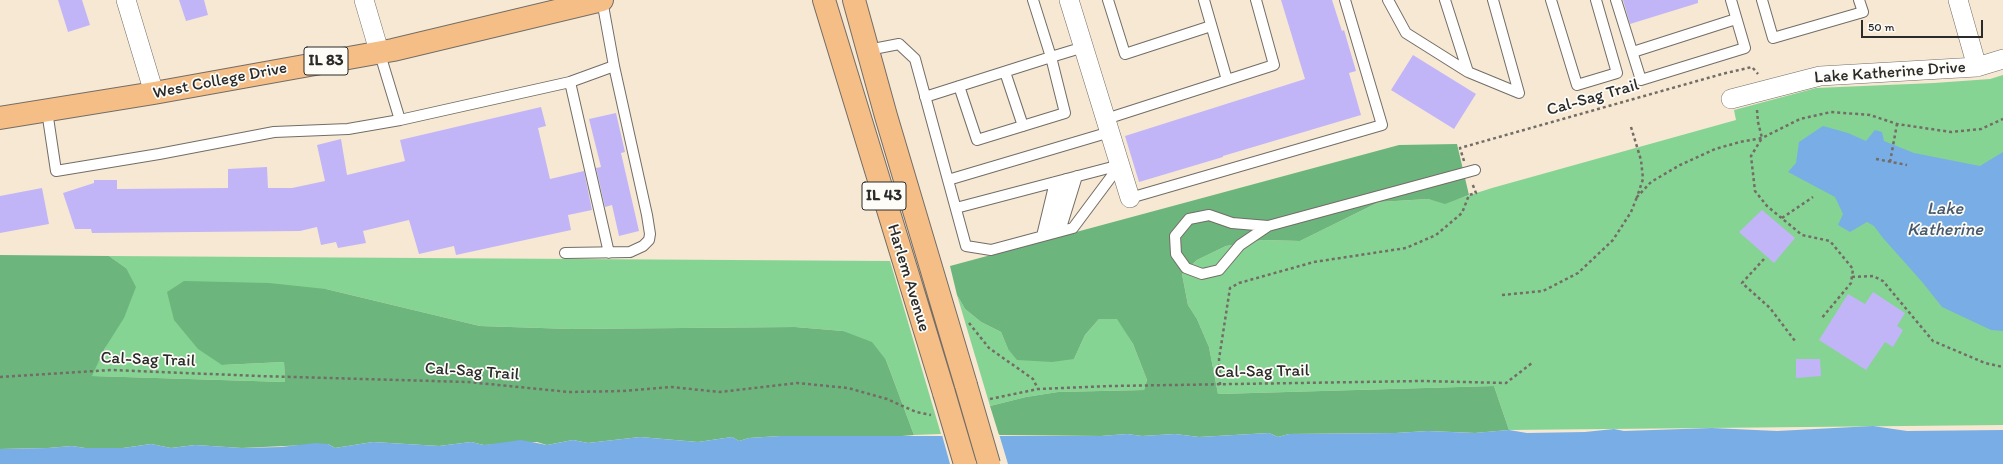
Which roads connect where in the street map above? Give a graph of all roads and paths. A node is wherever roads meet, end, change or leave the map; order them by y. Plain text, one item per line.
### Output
1 (126, 0) edge
2 (364, 0) edge
3 (602, 0) edge
4 (824, 0) edge
5 (854, 0) edge
6 (1033, 0) edge
7 (1069, 0) edge
8 (1108, 0) edge
9 (1204, 0) edge
10 (1256, 0) edge
11 (1345, 0) edge
12 (1388, 0) edge
13 (1445, 0) edge
14 (1493, 0) edge
15 (1551, 0) edge
16 (1596, 0) edge
17 (1616, 0) edge
18 (1731, 0) edge
19 (1762, 0) edge
20 (1859, 0) edge
21 (1958, 0) edge
22 (1736, 18) junction
23 (1211, 26) junction
24 (1084, 47) junction
25 (868, 50) junction
26 (379, 51) junction
27 (1632, 52) junction
28 (1051, 57) junction
29 (2003, 59) edge
30 (614, 66) junction
31 (1978, 66) junction
32 (1006, 72) junction
33 (1468, 72) junction
34 (1227, 80) junction
35 (570, 82) junction
36 (960, 86) junction
37 (1763, 91) junction
38 (154, 93) junction
39 (925, 97) junction
40 (1731, 99) dead end
41 (47, 111) junction
42 (0, 118) edge
43 (2003, 119) edge
44 (400, 120) junction
45 (1897, 124) junction
46 (1108, 125) junction
47 (1023, 126) junction
48 (1631, 127) dead end
49 (1762, 138) junction
50 (1876, 159) dead end
51 (1890, 162) junction
52 (1120, 165) junction
53 (1907, 165) dead end
54 (1472, 171) junction
55 (1076, 176) junction
56 (1066, 178) junction
57 (948, 180) junction
58 (1054, 182) junction
59 (1637, 196) junction
60 (1813, 197) dead end
61 (1130, 198) joint
62 (956, 208) junction
63 (1782, 219) junction
64 (1268, 226) junction
65 (1051, 233) junction
66 (609, 252) junction
67 (565, 253) dead end
68 (1764, 259) dead end
69 (1852, 277) junction
70 (1502, 294) dead end
71 (964, 318) dead end
72 (1821, 319) dead end
73 (1795, 341) dead end
74 (1532, 363) dead end
75 (2003, 367) edge
76 (0, 378) edge
77 (1220, 385) junction
78 (1038, 389) junction
79 (988, 400) dead end
80 (937, 414) dead end
81 (965, 464) edge
82 (989, 464) edge

1 - 38 street
2 - 26 street
3 - 26 main road, West College Drive / IL 83
3 - 30 lane
4 - 81 main road, Harlem Avenue / IL 43, bridge
5 - 25 main road, Harlem Avenue / IL 43
6 - 28 lane
7 - 24 street
8 - 23 lane
9 - 23 lane
10 - 34 lane
11 - 61 lane
12 - 33 lane
13 - 33 lane
14 - 33 lane
15 - 16 lane
17 - 27 lane
18 - 22 lane
19 - 20 lane
21 - 31 street
22 - 27 lane
22 - 27 lane
23 - 34 lane
24 - 28 lane
24 - 46 street
25 - 39 lane
25 - 82 main road, Harlem Avenue / IL 43, bridge
26 - 38 main road, West College Drive / IL 83
26 - 44 lane
28 - 32 lane
28 - 47 lane
29 - 31 street, Lake Katherine Drive
30 - 35 lane
30 - 66 lane
31 - 37 street, Lake Katherine Drive
32 - 36 lane
32 - 47 lane
34 - 46 lane
35 - 44 lane
35 - 66 lane
36 - 39 lane
36 - 47 lane
37 - 40 street, Lake Katherine Drive
37 - 49 path
37 - 54 path, Cal-Sag Trail
38 - 41 main road, West College Drive / IL 83
39 - 57 lane
41 - 42 main road, West College Drive / IL 83
41 - 44 lane
43 - 45 path
45 - 49 path
45 - 51 path
46 - 52 street
46 - 57 lane
48 - 59 path
49 - 59 path
49 - 63 path
50 - 51 path
51 - 53 path
52 - 55 lane
52 - 61 street
52 - 65 lane
54 - 64 lane
54 - 77 path, Cal-Sag Trail
55 - 56 lane
55 - 65 lane
56 - 58 lane
56 - 65 lane
57 - 62 lane
58 - 62 lane
58 - 65 lane
59 - 70 path
60 - 63 path
62 - 65 lane
63 - 69 path
64 - 64 lane
66 - 67 lane
68 - 73 path
69 - 72 path
69 - 75 path
71 - 78 path
74 - 77 path, Cal-Sag Trail
76 - 80 path, Cal-Sag Trail
77 - 78 path, Cal-Sag Trail
78 - 79 path, Cal-Sag Trail

